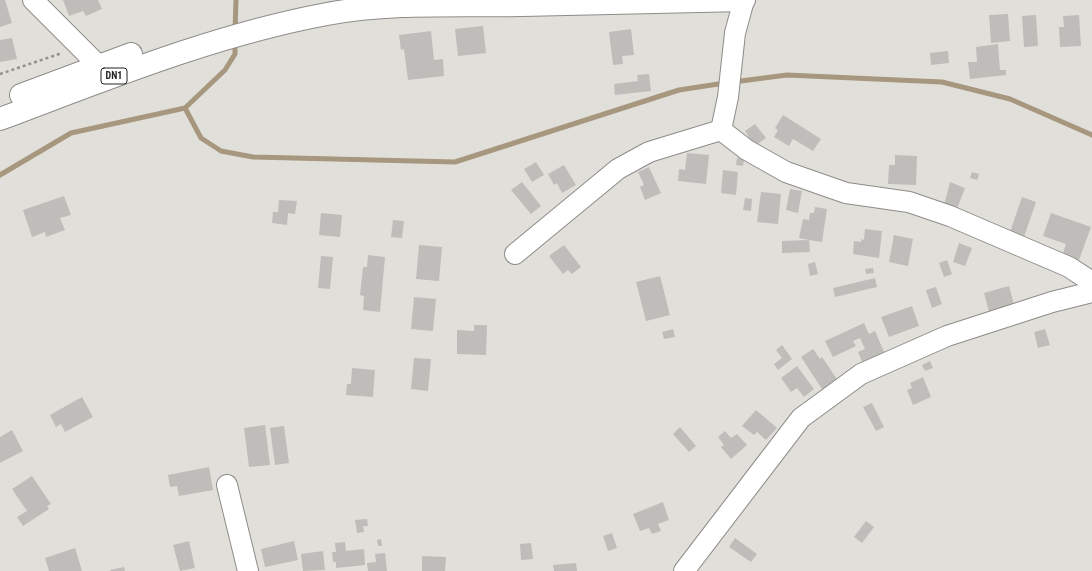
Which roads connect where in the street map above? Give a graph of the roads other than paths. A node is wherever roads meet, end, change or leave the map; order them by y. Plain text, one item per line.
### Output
1 (33, 0) edge
2 (321, 0) edge
3 (744, 0) edge
4 (259, 22) junction
5 (227, 30) junction
6 (98, 66) junction
7 (0, 103) edge
8 (0, 119) edge
9 (721, 130) junction
10 (515, 254) dead end
11 (1092, 282) edge
12 (1092, 288) edge
13 (227, 485) dead end
14 (248, 571) edge
15 (684, 571) edge

1 - 6 street
2 - 4 main road, DN1
3 - 4 main road, DN1
3 - 9 street
4 - 5 main road, DN1
5 - 6 main road, DN1
5 - 8 main road, DN1
6 - 7 main road, DN1
9 - 10 street
9 - 11 street
12 - 15 street
13 - 14 street

